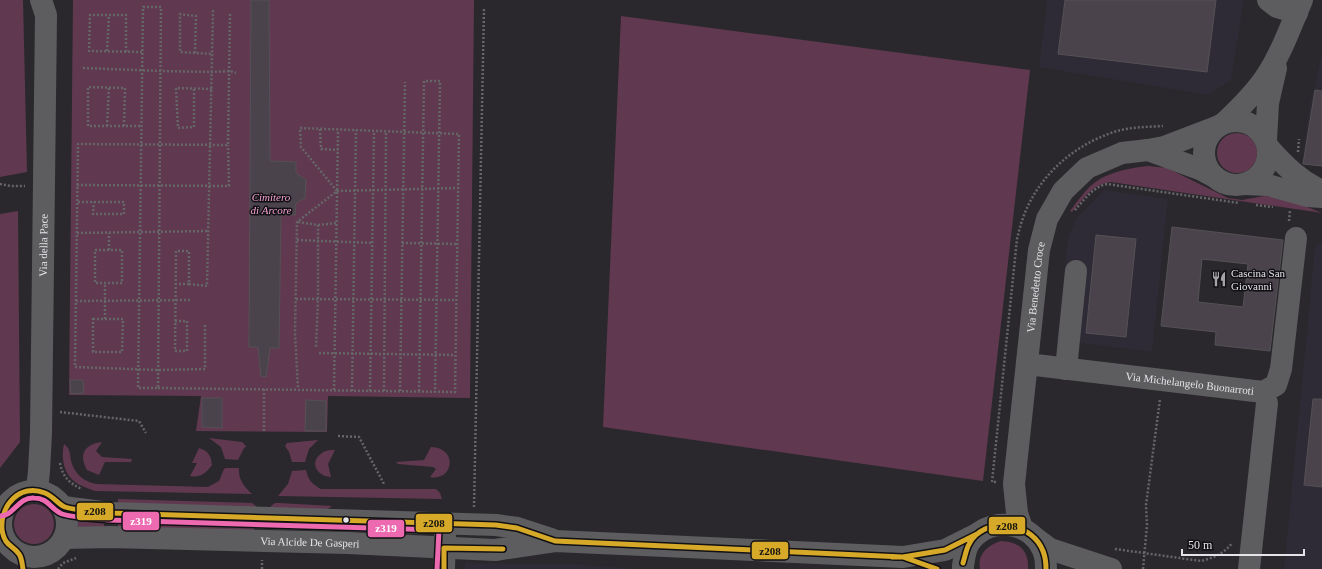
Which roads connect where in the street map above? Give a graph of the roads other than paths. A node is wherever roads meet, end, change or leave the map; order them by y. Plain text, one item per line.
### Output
1 (41, 0) edge
2 (1268, 0) edge
3 (1299, 6) edge
4 (1280, 52) junction
5 (1222, 124) junction
6 (1267, 144) junction
7 (1148, 150) junction
8 (1215, 177) junction
9 (1245, 184) junction
10 (1322, 190) edge
11 (1322, 197) edge
12 (1296, 238) dead end
13 (1076, 271) dead end
14 (1027, 364) junction
15 (1066, 369) junction
16 (1267, 403) dead end
17 (1014, 484) junction
18 (37, 490) junction
19 (63, 507) junction
20 (2, 509) edge
21 (446, 523) junction
22 (981, 531) junction
23 (1028, 532) junction
24 (2, 538) edge
25 (64, 538) junction
26 (555, 541) junction
27 (903, 557) junction
28 (444, 558) edge
29 (22, 562) edge
30 (42, 562) edge
31 (936, 569) edge
32 (963, 569) edge
33 (1046, 569) edge
34 (1111, 569) edge
35 (1249, 569) edge

1 - 18 street, Via della Pace
2 - 3 street
3 - 4 street
4 - 5 street
4 - 6 street
5 - 6 street
5 - 7 street, Via Benedetto Croce
5 - 8 street
6 - 9 street
6 - 10 street
7 - 8 street, Via Benedetto Croce
7 - 14 street, Via Benedetto Croce
8 - 9 street
9 - 11 street
12 - 15 street, Via Michelangelo Buonarroti
13 - 15 street
14 - 15 street, Via Michelangelo Buonarroti
14 - 17 street, Via Benedetto Croce
16 - 35 street
17 - 22 street, Via Benedetto Croce
17 - 23 street, Via Benedetto Croce
18 - 19 street
18 - 20 street
19 - 21 street, Via Alcide De Gasperi
19 - 25 street
20 - 24 street
21 - 26 street, Via Alcide De Gasperi
21 - 28 street
22 - 23 street
22 - 27 street, Via Alcide De Gasperi
22 - 32 street, Via Benedetto Croce
23 - 33 street, Via Benedetto Croce
23 - 34 street
24 - 29 street
25 - 28 street, Via Alcide De Gasperi
25 - 30 street
26 - 27 street, Via Alcide De Gasperi
26 - 28 street, Via Alcide De Gasperi
27 - 31 street, Via Alcide De Gasperi
29 - 30 street

